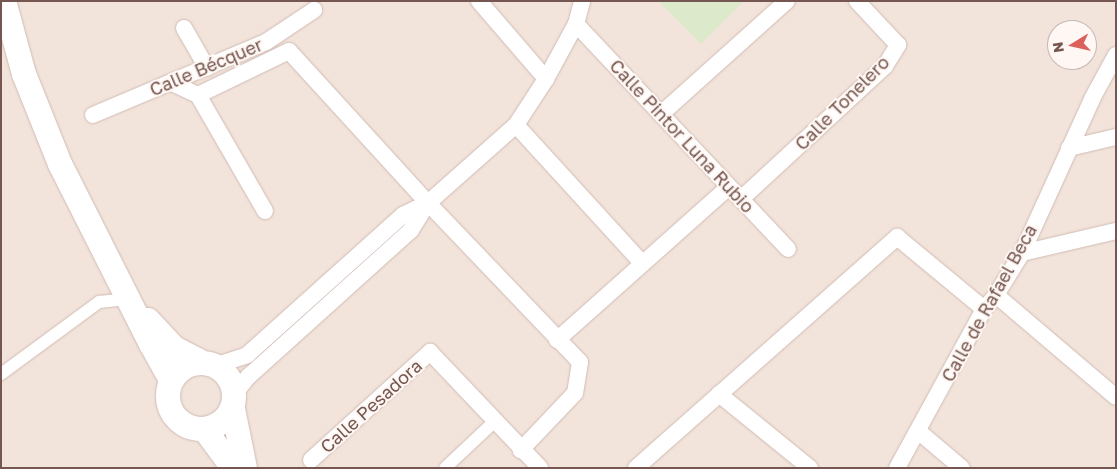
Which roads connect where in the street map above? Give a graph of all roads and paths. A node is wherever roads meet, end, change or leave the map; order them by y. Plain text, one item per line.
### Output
1 (4, 1) edge
2 (479, 1) edge
3 (582, 1) edge
4 (787, 1) edge
5 (857, 1) edge
6 (314, 10) dead end
7 (576, 24) junction
8 (184, 28) dead end
9 (1, 36) edge
10 (1116, 55) edge
11 (207, 68) junction
12 (24, 74) junction
13 (546, 79) junction
14 (172, 83) junction
15 (198, 95) junction
16 (661, 114) junction
17 (93, 115) dead end
18 (516, 125) junction
19 (1116, 137) edge
20 (1069, 148) junction
21 (729, 186) junction
22 (741, 200) junction
23 (428, 203) junction
24 (265, 211) dead end
25 (1116, 231) edge
26 (788, 249) dead end
27 (1022, 253) junction
28 (642, 263) junction
29 (996, 295) junction
30 (129, 299) junction
31 (984, 309) junction
32 (557, 340) junction
33 (208, 363) junction
34 (1, 374) edge
35 (171, 380) junction
36 (719, 394) junction
37 (1116, 397) edge
38 (234, 401) junction
39 (495, 421) junction
40 (205, 430) junction
41 (918, 431) junction
42 (521, 450) junction
43 (311, 460) dead end
44 (233, 468) edge
45 (245, 468) edge
46 (444, 468) edge
47 (540, 468) edge
48 (636, 468) edge
49 (810, 468) edge
50 (897, 468) edge
51 (962, 468) edge

1 - 12 main road
2 - 13 street
3 - 7 street
4 - 16 street
5 - 22 street, Calle Tonelero
6 - 11 street, Calle Bécquer
7 - 13 street
7 - 16 street, Calle Pintor Luna Rubio
8 - 11 street
9 - 12 street
10 - 20 street, Calle de Rafael Beca
11 - 14 street, Calle Bécquer
12 - 30 main road
13 - 18 street
14 - 15 street
14 - 17 street, Calle Bécquer
15 - 23 street
15 - 24 street
16 - 21 street, Calle Pintor Luna Rubio
18 - 23 street
18 - 28 street
19 - 20 street
20 - 27 street, Calle de Rafael Beca
21 - 22 street, Calle Pintor Luna Rubio
21 - 28 street
22 - 26 street, Calle Pintor Luna Rubio
23 - 32 street
23 - 33 street
23 - 38 street
25 - 27 street
27 - 29 street, Calle de Rafael Beca
28 - 32 street
29 - 31 street, Calle de Rafael Beca
29 - 37 street
30 - 33 main road
30 - 34 street
30 - 35 main road
31 - 36 street
31 - 41 street, Calle de Rafael Beca
32 - 42 street
33 - 35 main road
33 - 38 main road
35 - 40 main road
36 - 48 street
36 - 49 street
38 - 40 main road
38 - 45 main road
39 - 42 street
39 - 43 street, Calle Pesadora
39 - 46 street
40 - 44 main road
41 - 50 street, Calle de Rafael Beca
41 - 51 street
42 - 47 street

